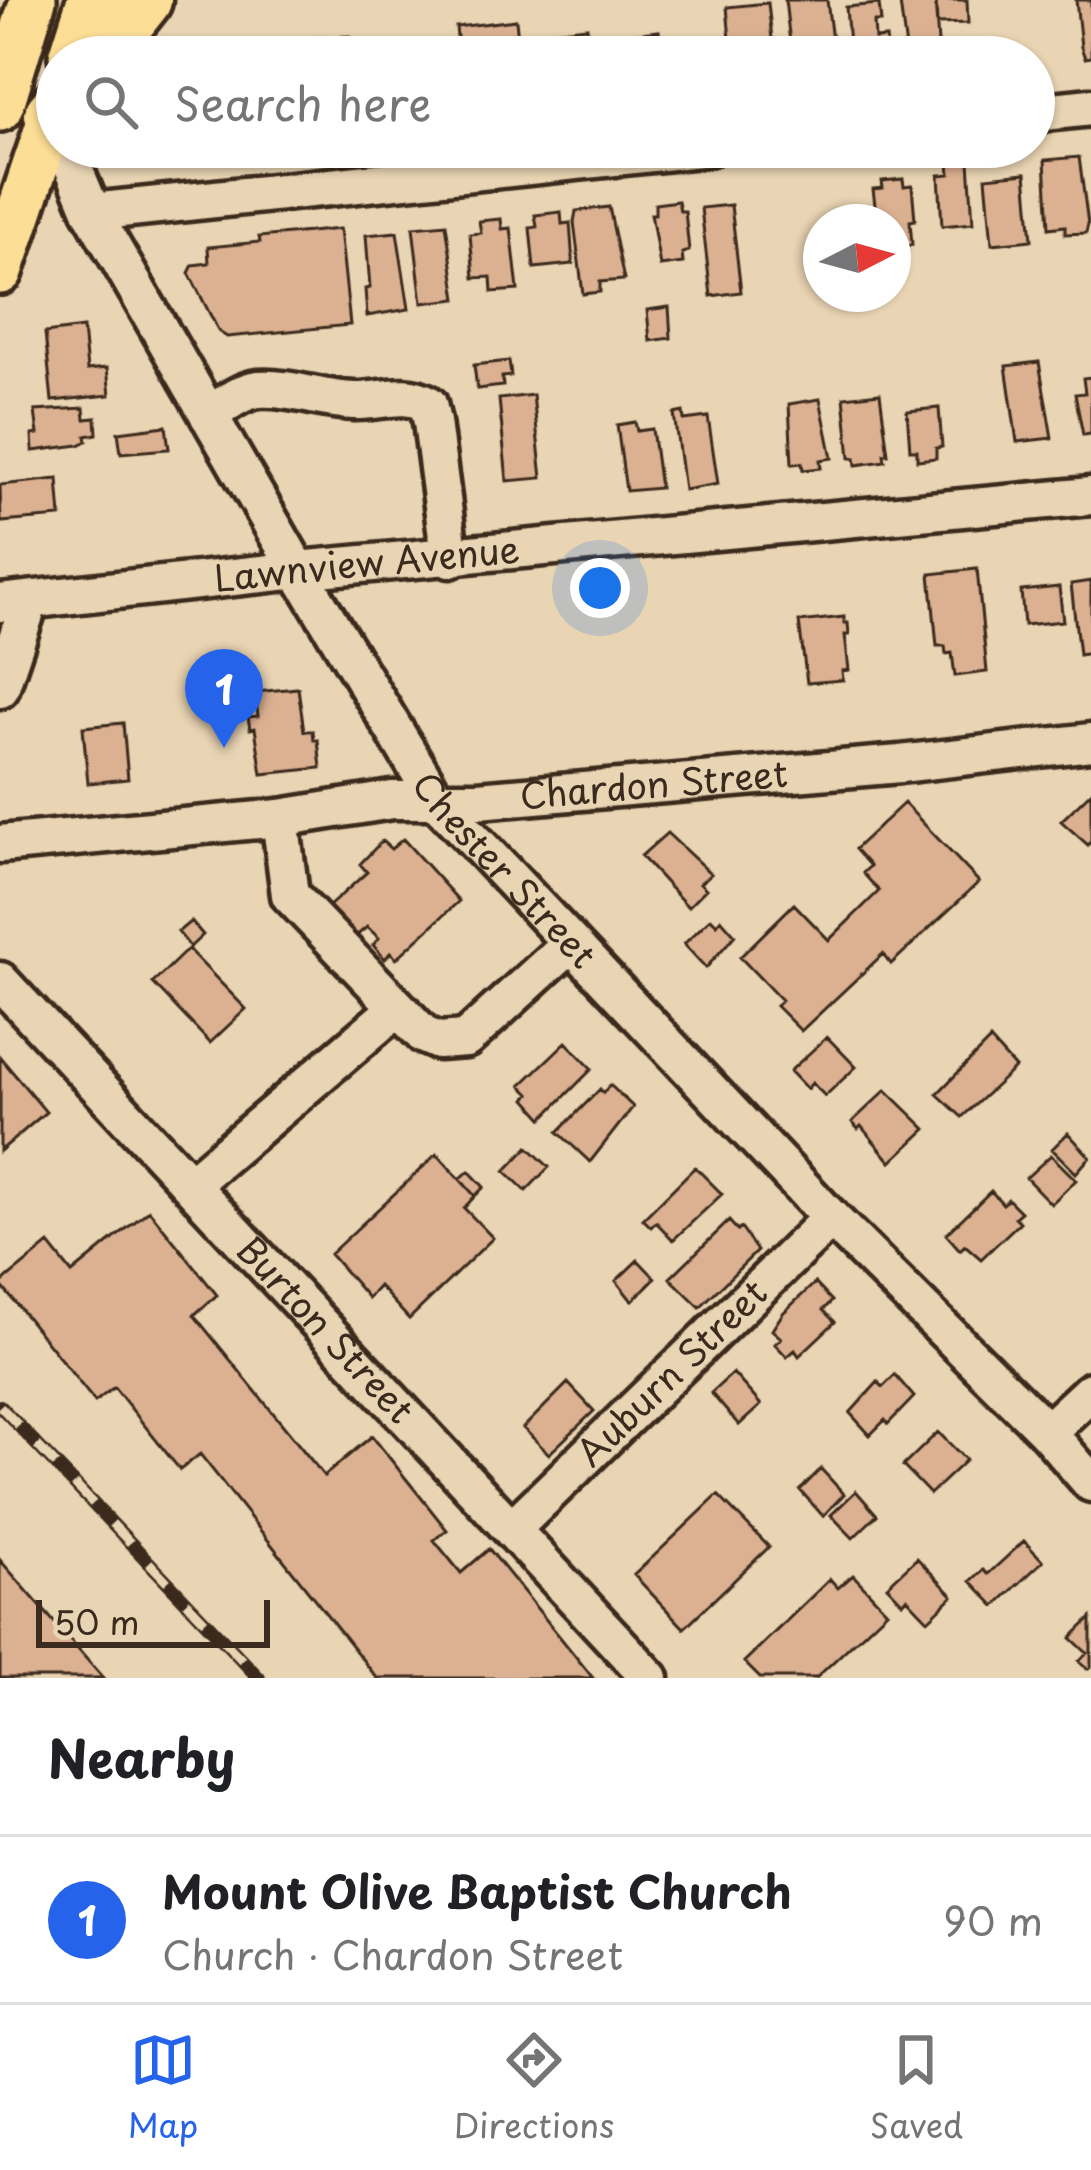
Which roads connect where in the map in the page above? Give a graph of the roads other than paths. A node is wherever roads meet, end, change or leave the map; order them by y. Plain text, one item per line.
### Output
1 (33, 0) edge
2 (90, 0) edge
3 (144, 0) edge
4 (78, 36) edge
5 (116, 36) edge
6 (6, 61) edge
7 (36, 102) edge
8 (1091, 107) edge
9 (1055, 111) edge
10 (36, 156) edge
11 (71, 168) edge
12 (510, 168) edge
13 (92, 212) junction
14 (0, 271) edge
15 (209, 416) junction
16 (1091, 496) edge
17 (450, 559) junction
18 (298, 570) junction
19 (15, 602) edge
20 (0, 689) edge
21 (1091, 742) edge
22 (437, 801) junction
23 (280, 818) junction
24 (0, 844) edge
25 (570, 944) junction
26 (0, 981) edge
27 (396, 1009) junction
28 (191, 1184) junction
29 (831, 1218) junction
30 (1091, 1391) edge
31 (1047, 1432) junction
32 (1091, 1483) edge
33 (513, 1528) junction
34 (650, 1678) edge

1 - 6 main road
2 - 4 main road
3 - 5 highway
6 - 7 main road
8 - 9 street
10 - 14 main road
11 - 13 street, Chester Street
12 - 13 street
13 - 15 street, Chester Street
15 - 17 street
15 - 18 street, Chester Street
16 - 17 street, Lawnview Avenue
17 - 18 street, Lawnview Avenue
18 - 19 street, Lawnview Avenue
18 - 22 street, Chester Street
19 - 20 street
21 - 22 street, Chardon Street
22 - 23 street, Chardon Street
22 - 25 street, Chester Street
23 - 24 street, Chardon Street
23 - 27 street
25 - 27 street
25 - 29 street, Chester Street
26 - 28 street, Burton Street
27 - 28 street
28 - 33 street, Burton Street
29 - 31 street, Chester Street
29 - 33 street, Auburn Street
30 - 31 street
31 - 32 street, Chester Street
33 - 34 street, Burton Street

